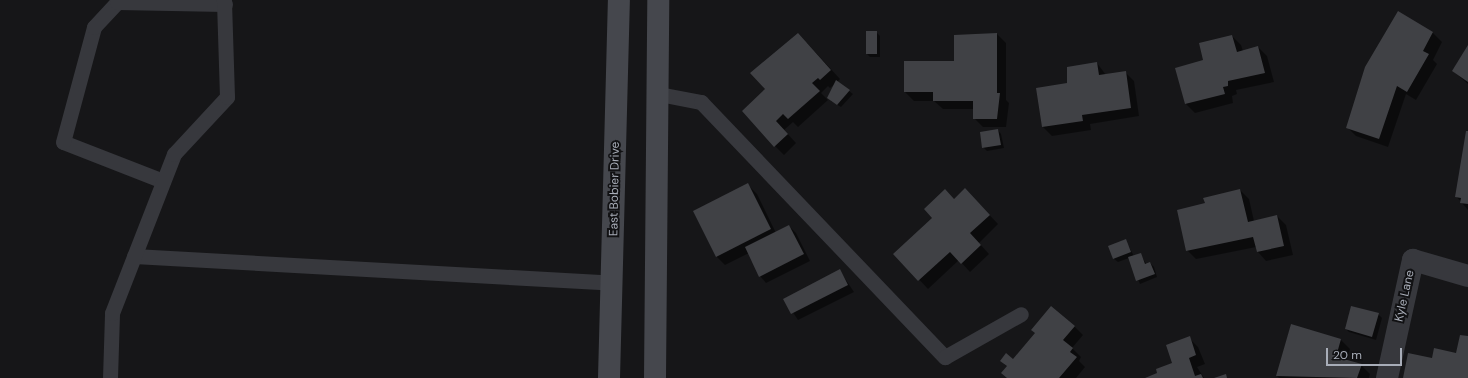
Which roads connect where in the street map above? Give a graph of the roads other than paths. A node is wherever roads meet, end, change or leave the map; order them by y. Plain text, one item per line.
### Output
1 (619, 0) edge
2 (658, 0) edge
3 (224, 2) edge
4 (659, 94) junction
5 (163, 181) junction
6 (134, 256) junction
7 (1468, 276) edge
8 (613, 282) junction
9 (1022, 314) dead end
10 (110, 378) edge
11 (609, 378) edge
12 (655, 378) edge
13 (1386, 378) edge

1 - 8 main road, East Bobier Drive
2 - 4 main road
3 - 5 lane
3 - 5 lane
4 - 9 lane
4 - 12 main road
5 - 6 lane
6 - 8 lane
6 - 10 lane
7 - 13 street, Kyle Lane
8 - 11 main road, East Bobier Drive

